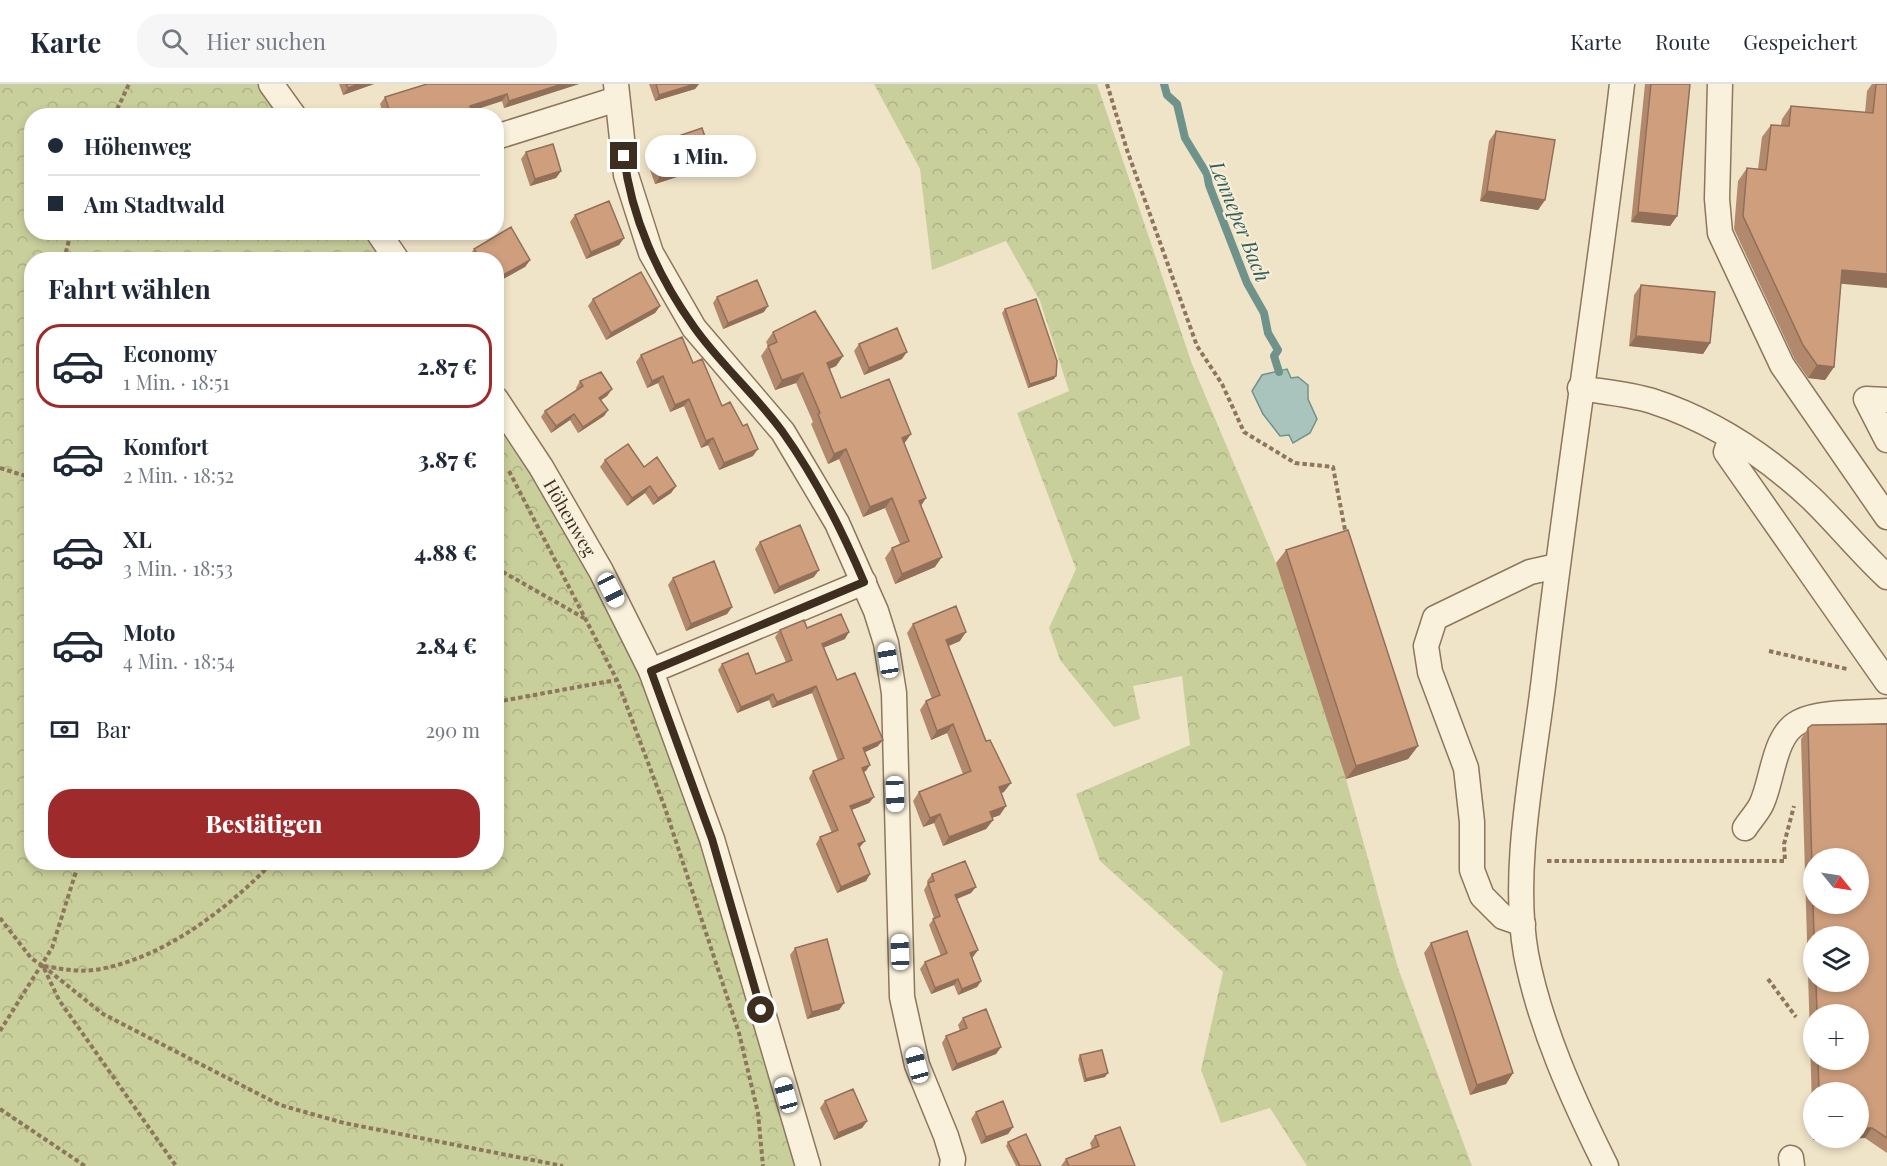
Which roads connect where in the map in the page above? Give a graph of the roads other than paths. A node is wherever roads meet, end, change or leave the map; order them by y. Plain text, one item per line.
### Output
1 (271, 84) edge
2 (1623, 84) edge
3 (1720, 84) edge
4 (616, 92) edge
5 (288, 108) edge
6 (504, 134) edge
7 (1580, 388) junction
8 (1887, 400) edge
9 (504, 411) edge
10 (1731, 438) junction
11 (1887, 440) edge
12 (1887, 517) edge
13 (1557, 566) junction
14 (1887, 577) edge
15 (864, 582) junction
16 (651, 671) junction
17 (1887, 682) edge
18 (1887, 711) edge
19 (1744, 828) dead end
20 (1523, 924) junction
21 (808, 1166) edge
22 (952, 1166) edge
23 (1606, 1166) edge

1 - 5 street
2 - 7 street
3 - 12 street
4 - 6 street
4 - 15 street
7 - 10 street
7 - 13 street
8 - 11 street
9 - 16 street, Höhenweg
10 - 14 street
10 - 17 street
13 - 20 street
13 - 20 street
15 - 16 street
15 - 22 street
16 - 21 street, Höhenweg
18 - 19 street
20 - 23 street

